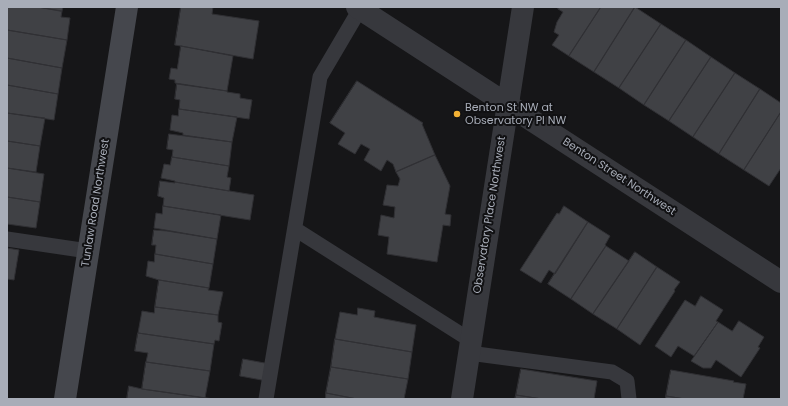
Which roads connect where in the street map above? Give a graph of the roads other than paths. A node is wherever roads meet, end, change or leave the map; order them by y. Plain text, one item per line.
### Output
1 (127, 7) edge
2 (523, 7) edge
3 (358, 8) edge
4 (508, 105) junction
5 (294, 228) junction
6 (7, 238) edge
7 (88, 251) junction
8 (781, 282) edge
9 (470, 346) junction
10 (65, 399) edge
11 (266, 399) edge
12 (462, 399) edge
13 (629, 399) edge

1 - 7 street, Tunlaw Road Northwest
2 - 4 street, Observatory Place Northwest
3 - 4 street, Benton Street Northwest
3 - 5 lane
4 - 8 street, Benton Street Northwest
4 - 9 street, Observatory Place Northwest
5 - 9 lane
5 - 11 lane
6 - 7 lane
7 - 10 street, Tunlaw Road Northwest
9 - 12 street, Observatory Place Northwest
9 - 13 lane

